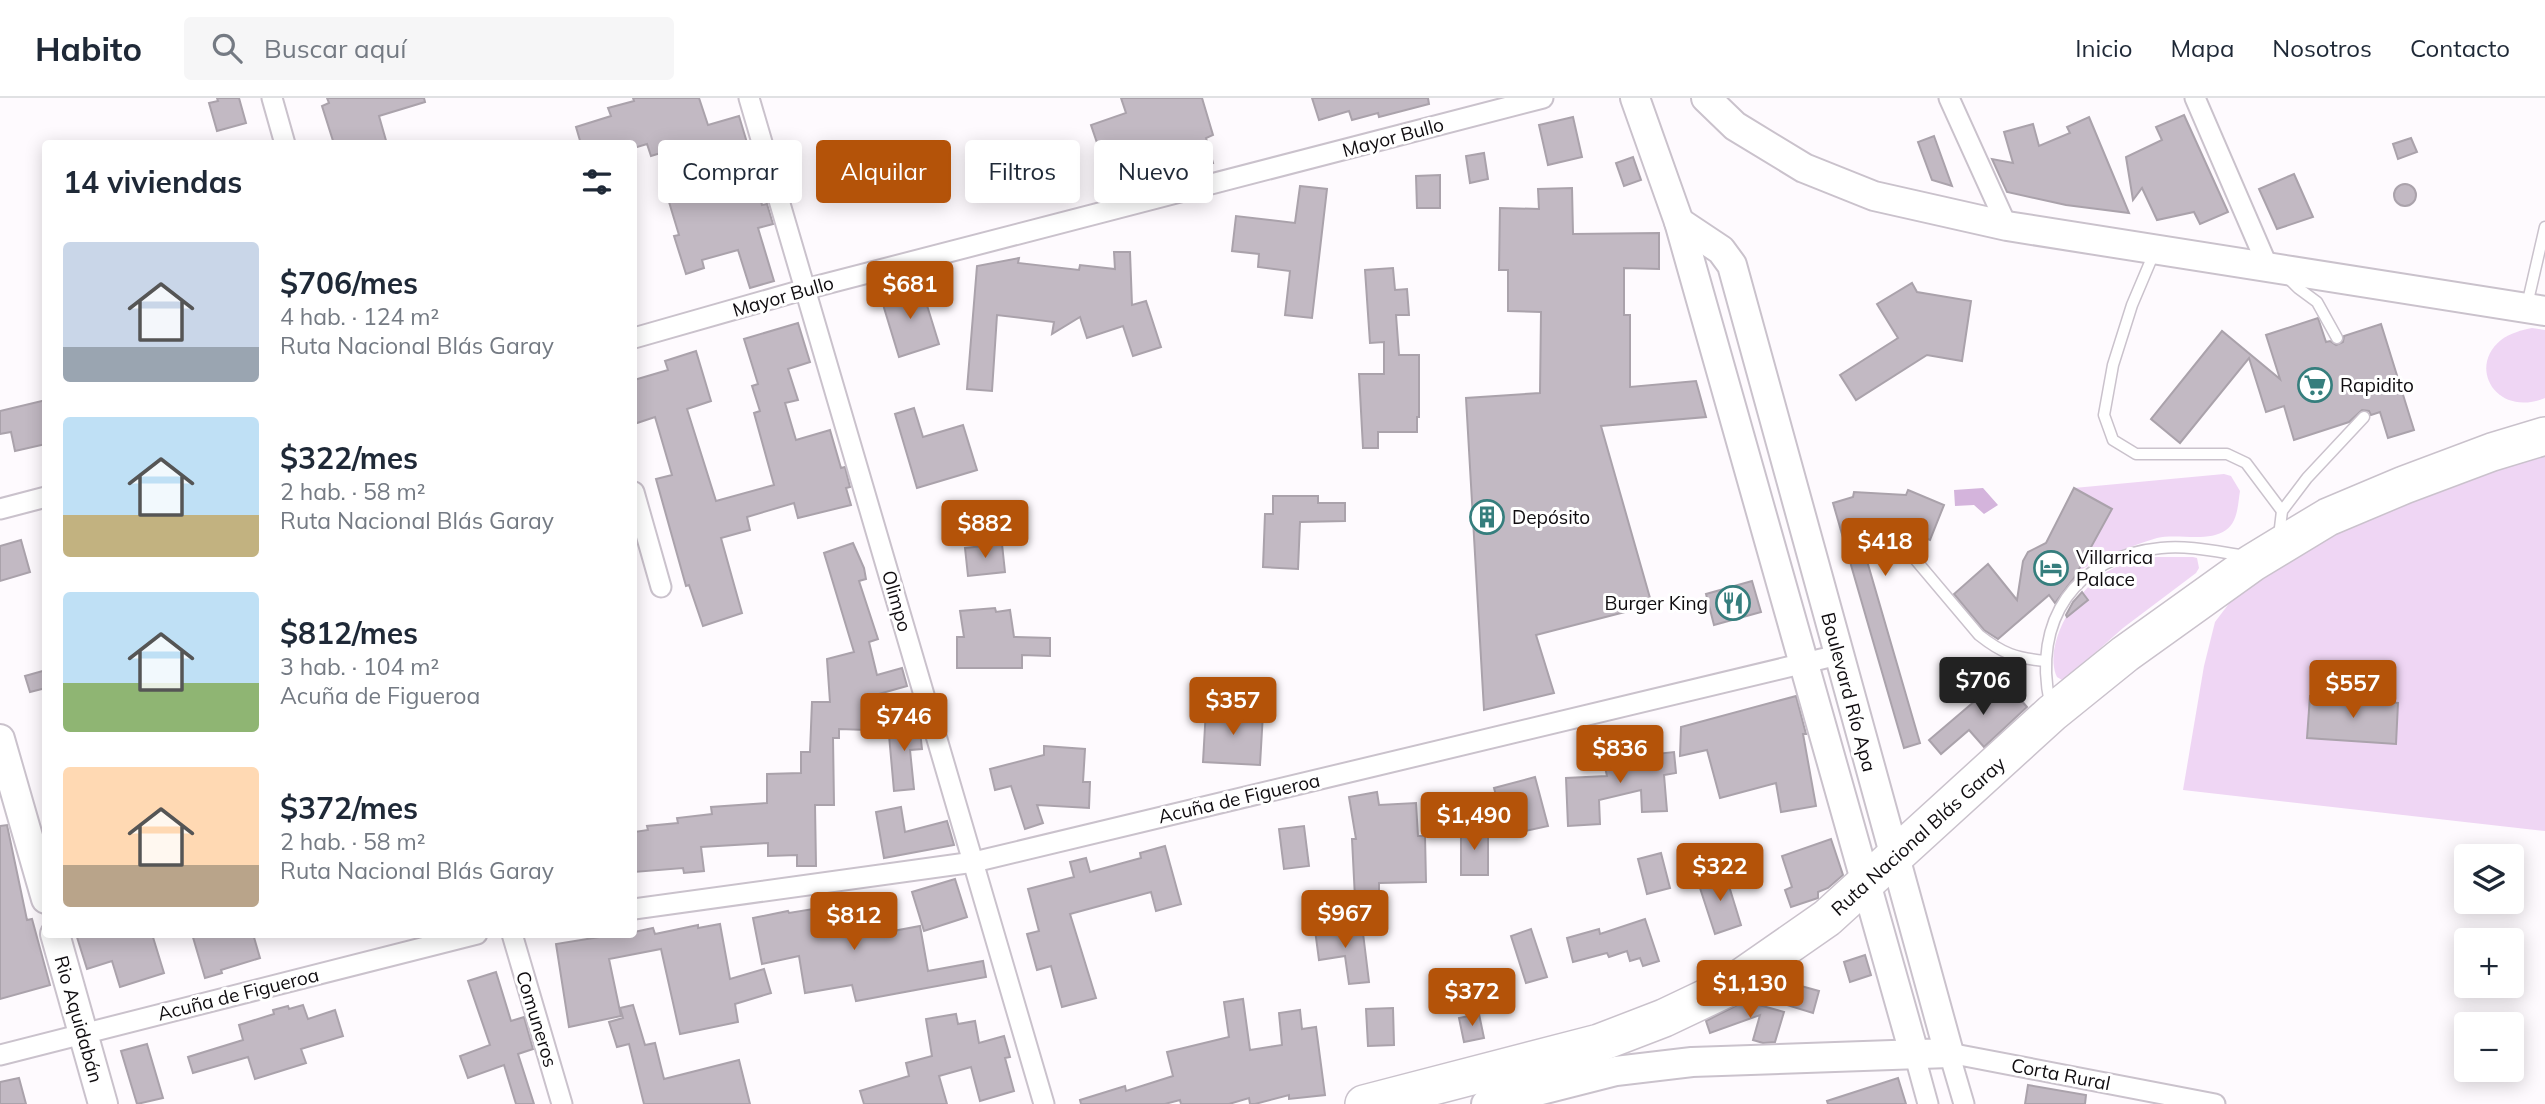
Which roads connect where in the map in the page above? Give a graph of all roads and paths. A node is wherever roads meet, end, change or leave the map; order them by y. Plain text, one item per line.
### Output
1 (272, 98) edge
2 (749, 98) edge
3 (1543, 98) edge
4 (1634, 98) edge
5 (1706, 98) edge
6 (1949, 98) edge
7 (2195, 98) edge
8 (284, 140) edge
9 (1679, 222) junction
10 (2007, 226) junction
11 (2545, 227) edge
12 (2156, 250) junction
13 (2274, 268) junction
14 (806, 289) junction
15 (2539, 311) edge
16 (637, 337) edge
17 (2337, 338) dead end
18 (2364, 417) dead end
19 (2545, 436) edge
20 (42, 498) edge
21 (637, 503) edge
22 (0, 509) edge
23 (2282, 511) junction
24 (2269, 553) junction
25 (1914, 558) dead end
26 (661, 587) dead end
27 (1838, 655) junction
28 (2045, 660) junction
29 (1804, 664) junction
30 (2052, 713) junction
31 (0, 739) edge
32 (1894, 856) junction
33 (974, 862) junction
34 (1867, 883) junction
35 (42, 885) edge
36 (637, 909) edge
37 (56, 938) edge
38 (461, 938) edge
39 (513, 938) edge
40 (83, 1032) junction
41 (1914, 1053) junction
42 (1949, 1053) junction
43 (0, 1055) edge
44 (1546, 1096) edge
45 (103, 1104) edge
46 (562, 1104) edge
47 (1044, 1104) edge
48 (1364, 1104) edge
49 (1486, 1104) edge
50 (1928, 1104) edge
51 (1964, 1104) edge
52 (2215, 1104) edge

1 - 8 street
2 - 14 street, Olimpo
3 - 14 street, Mayor Bullo
4 - 9 main road, Boulevard Río Apa
5 - 10 main road
6 - 10 street
7 - 13 street
9 - 27 main road, Boulevard Río Apa
9 - 29 main road, Boulevard Río Apa
10 - 12 main road
11 - 15 lane
12 - 13 main road
12 - 23 lane
13 - 15 main road
13 - 17 lane
14 - 16 street, Mayor Bullo
14 - 33 street, Olimpo
18 - 23 lane
19 - 24 highway, Ruta Nacional Blás Garay
20 - 22 street
21 - 26 street
23 - 24 lane
24 - 28 lane
24 - 30 highway, Ruta Nacional Blás Garay
25 - 28 lane
27 - 29 street, Acuña de Figueroa
27 - 32 main road, Boulevard Río Apa
28 - 30 lane
29 - 33 street, Acuña de Figueroa
29 - 34 main road, Boulevard Río Apa
30 - 32 highway, Ruta Nacional Blás Garay
31 - 35 main road
32 - 34 highway, Ruta Nacional Blás Garay
32 - 42 main road, Boulevard Río Apa
33 - 36 street, Acuña de Figueroa
33 - 47 street, Olimpo
34 - 41 main road, Boulevard Río Apa
34 - 48 highway, Ruta Nacional Blás Garay
37 - 40 main road, Rio Aquidabán
38 - 40 street, Acuña de Figueroa
39 - 46 street, Comuneros
40 - 43 street, Acuña de Figueroa
40 - 45 main road, Rio Aquidabán
41 - 42 main road
41 - 44 main road
41 - 50 street, Boulevard Río Apa
42 - 51 street, Boulevard Río Apa
42 - 52 street, Corta Rural
44 - 49 main road

